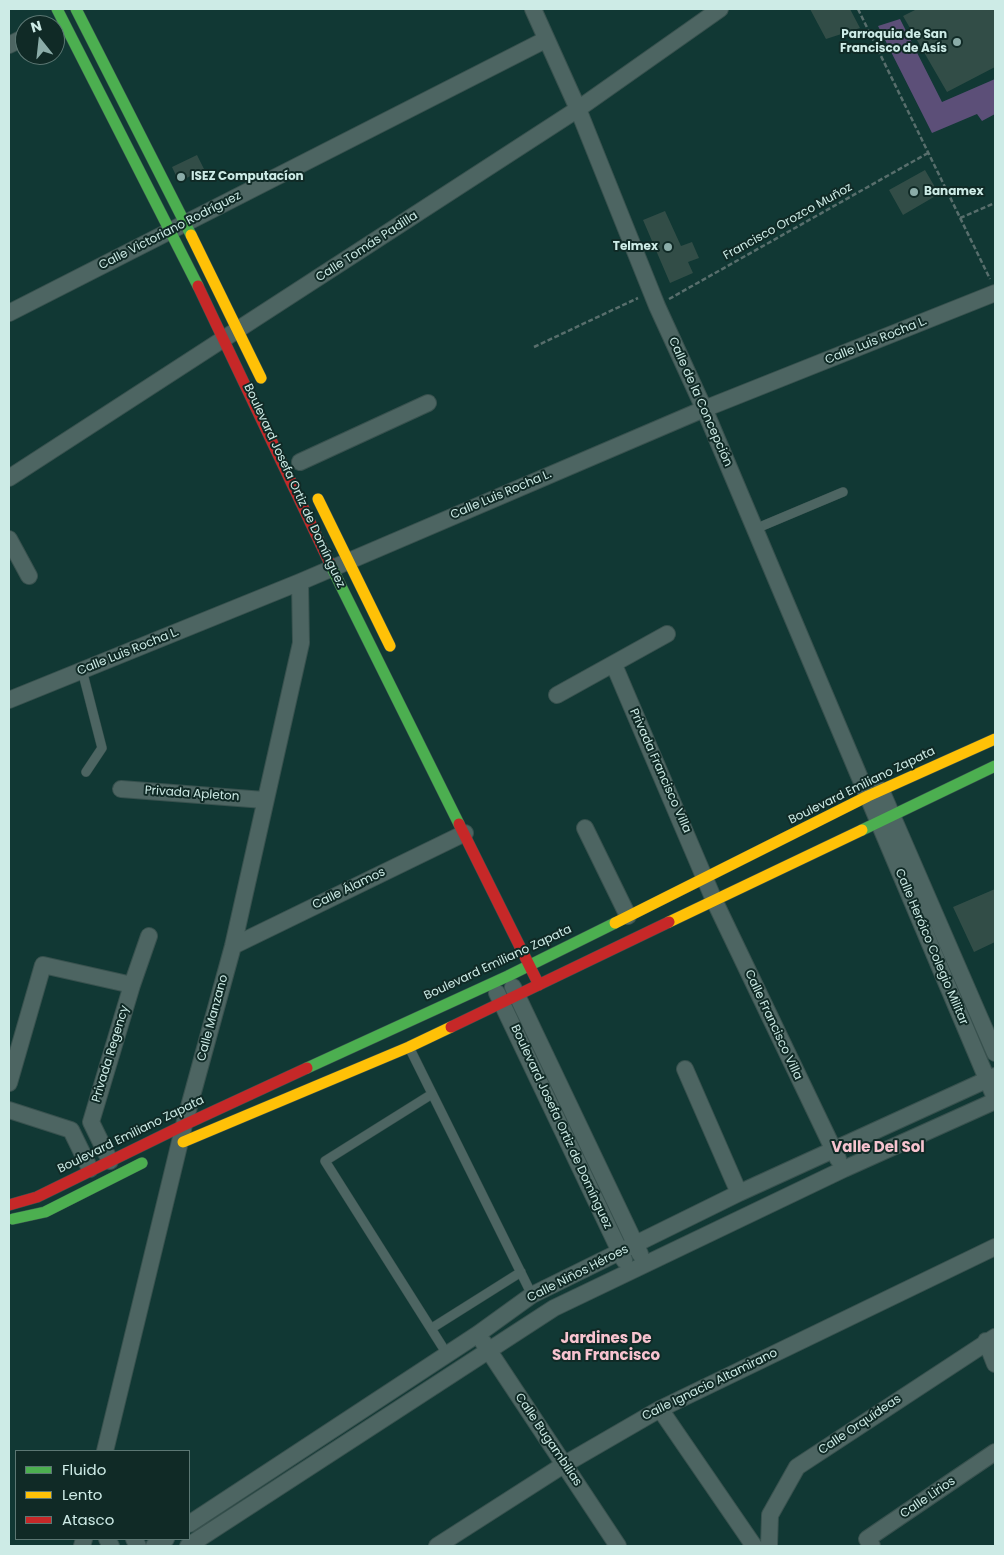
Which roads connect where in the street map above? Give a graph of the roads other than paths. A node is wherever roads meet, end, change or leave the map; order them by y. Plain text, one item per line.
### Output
1 (533, 9) edge
2 (720, 9) edge
3 (78, 10) edge
4 (64, 15) edge
5 (65, 35) edge
6 (546, 40) junction
7 (578, 109) junction
8 (185, 224) junction
9 (169, 231) junction
10 (993, 287) edge
11 (9, 313) edge
12 (239, 330) junction
13 (225, 339) junction
14 (268, 392) dead end
15 (428, 403) dead end
16 (704, 408) junction
17 (300, 462) dead end
18 (9, 478) edge
19 (312, 487) dead end
20 (843, 492) dead end
21 (755, 529) junction
22 (9, 539) edge
23 (348, 561) junction
24 (332, 568) junction
25 (29, 576) dead end
26 (300, 582) junction
27 (667, 634) dead end
28 (396, 659) dead end
29 (614, 665) junction
30 (82, 670) junction
31 (557, 695) dead end
32 (9, 700) edge
33 (995, 739) edge
34 (995, 766) edge
35 (86, 772) dead end
36 (120, 789) dead end
37 (874, 793) junction
38 (264, 800) junction
39 (885, 819) junction
40 (585, 828) dead end
41 (465, 833) junction
42 (707, 878) junction
43 (714, 900) junction
44 (628, 916) junction
45 (149, 936) dead end
46 (233, 946) junction
47 (539, 955) junction
48 (529, 965) junction
49 (500, 979) junction
50 (551, 980) junction
51 (132, 985) junction
52 (539, 985) junction
53 (510, 999) junction
54 (409, 1047) junction
55 (995, 1052) edge
56 (685, 1069) dead end
57 (991, 1078) edge
58 (9, 1083) edge
59 (432, 1094) junction
60 (995, 1100) edge
61 (9, 1110) edge
62 (91, 1122) junction
63 (184, 1125) junction
64 (71, 1130) junction
65 (179, 1144) junction
66 (833, 1150) junction
67 (110, 1160) junction
68 (90, 1169) junction
69 (844, 1170) junction
70 (739, 1193) junction
71 (9, 1205) edge
72 (9, 1220) edge
73 (636, 1245) junction
74 (995, 1247) edge
75 (620, 1252) junction
76 (645, 1265) junction
77 (521, 1272) junction
78 (629, 1273) junction
79 (532, 1295) junction
80 (432, 1328) junction
81 (478, 1334) junction
82 (991, 1339) edge
83 (488, 1350) junction
84 (447, 1354) junction
85 (995, 1364) edge
86 (660, 1409) junction
87 (105, 1450) edge
88 (995, 1452) edge
89 (565, 1464) junction
90 (190, 1523) edge
91 (447, 1544) edge
92 (188, 1546) edge
93 (618, 1546) edge
94 (754, 1546) edge
95 (769, 1546) edge
96 (872, 1546) edge

1 - 6 street, Calle de la Concepción
2 - 7 street, Calle Tomás Padilla
3 - 4 street
3 - 8 street, Boulevard Josefa Ortiz de Domínguez
5 - 9 street, Boulevard Josefa Ortiz de Domínguez
6 - 7 street, Calle de la Concepción
6 - 8 street, Calle Victoriano Rodríguez
7 - 12 street, Calle Tomás Padilla
7 - 16 street, Calle de la Concepción
8 - 9 street, Calle Victoriano Rodríguez
8 - 12 street, Boulevard Josefa Ortiz de Domínguez
9 - 11 street, Calle Victoriano Rodríguez
9 - 13 street, Boulevard Josefa Ortiz de Domínguez
10 - 16 street, Calle Luis Rocha L.
12 - 13 street, Calle Tomás Padilla
12 - 14 street, Boulevard Josefa Ortiz de Domínguez
13 - 18 street, Calle Tomás Padilla
13 - 24 street, Boulevard Josefa Ortiz de Domínguez
15 - 17 street
16 - 21 street, Calle de la Concepción
16 - 23 street, Calle Luis Rocha L.
19 - 23 street, Boulevard Josefa Ortiz de Domínguez
20 - 21 lane
21 - 37 street, Calle de la Concepción
22 - 25 street
23 - 24 street, Calle Luis Rocha L.
23 - 28 street, Boulevard Josefa Ortiz de Domínguez
24 - 26 street, Calle Luis Rocha L.
24 - 41 street, Boulevard Josefa Ortiz de Domínguez
26 - 30 street, Calle Luis Rocha L.
26 - 38 street, Calle Manzano
27 - 29 street
29 - 31 street
29 - 42 street, Privada Francisco Villa
30 - 32 street, Calle Luis Rocha L.
30 - 35 lane
33 - 37 street, Boulevard Emiliano Zapata
34 - 39 street
36 - 38 street, Privada Apleton
37 - 39 street, Calle Heróico Colegio Militar
37 - 42 street, Boulevard Emiliano Zapata
38 - 46 street, Calle Manzano
39 - 43 street
39 - 55 street, Calle Heróico Colegio Militar
39 - 57 street, Calle Heróico Colegio Militar
40 - 44 street
41 - 46 street, Calle Álamos
41 - 48 street, Boulevard Josefa Ortiz de Domínguez
42 - 43 street, Calle Francisco Villa
42 - 44 street, Boulevard Emiliano Zapata
43 - 50 street
43 - 66 street, Calle Francisco Villa
44 - 47 street, Boulevard Emiliano Zapata
45 - 51 street, Privada Regency
46 - 63 street, Calle Manzano
47 - 48 street, Boulevard Emiliano Zapata
47 - 50 street
48 - 49 street, Boulevard Emiliano Zapata
48 - 52 street, Boulevard Josefa Ortiz de Domínguez
49 - 53 street, Boulevard Josefa Ortiz de Domínguez
49 - 63 street, Boulevard Emiliano Zapata
50 - 52 street
51 - 58 street
51 - 62 street, Privada Regency
52 - 53 street
53 - 54 street
53 - 73 street, Boulevard Josefa Ortiz de Domínguez
53 - 75 street, Boulevard Josefa Ortiz de Domínguez
54 - 59 lane
54 - 65 street
56 - 70 street
57 - 60 street, Calle Heróico Colegio Militar
57 - 66 street, Calle Niños Héroes
59 - 77 lane
59 - 80 lane
60 - 69 street, Calle Niños Héroes
61 - 64 street
62 - 64 street
62 - 67 street
63 - 65 street, Calle Manzano
63 - 67 street, Boulevard Emiliano Zapata
64 - 68 street
65 - 72 street
65 - 87 street, Calle Manzano
66 - 69 street, Calle Francisco Villa
66 - 70 street, Calle Niños Héroes
67 - 68 street, Boulevard Emiliano Zapata
68 - 71 street, Boulevard Emiliano Zapata
69 - 76 street, Calle Niños Héroes
70 - 73 street, Calle Niños Héroes
73 - 75 street, Calle Niños Héroes
73 - 76 street, Boulevard Josefa Ortiz de Domínguez
74 - 86 street, Calle Ignacio Altamirano
75 - 78 street, Boulevard Josefa Ortiz de Domínguez
75 - 79 street, Calle Niños Héroes
76 - 78 street, Calle Niños Héroes
77 - 79 lane
77 - 80 lane
78 - 83 street, Calle Niños Héroes
79 - 81 street, Calle Niños Héroes
80 - 84 lane
81 - 83 street, Calle Bugambilias
81 - 84 street, Calle Niños Héroes
82 - 85 street
82 - 95 street, Calle Orquídeas
83 - 89 street, Calle Bugambilias
83 - 92 street, Calle Niños Héroes
84 - 90 street, Calle Niños Héroes
86 - 89 street, Calle Ignacio Altamirano
86 - 94 street
88 - 96 street, Calle Lirios
89 - 91 street, Calle Ignacio Altamirano
89 - 93 street, Calle Bugambilias

